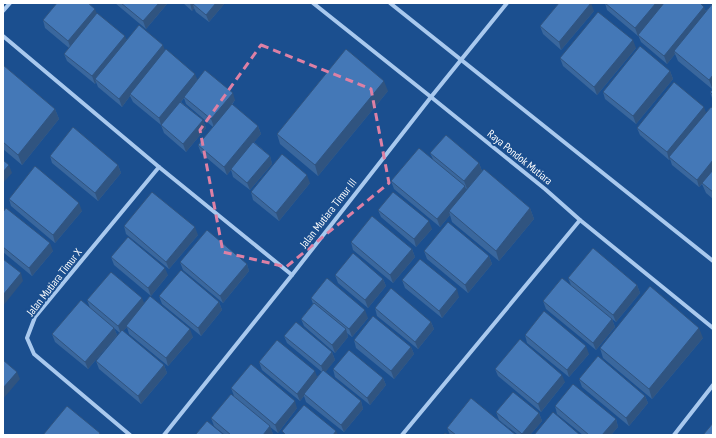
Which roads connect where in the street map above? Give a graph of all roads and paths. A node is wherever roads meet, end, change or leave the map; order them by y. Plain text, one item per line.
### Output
1 (10, 3) edge
2 (313, 3) edge
3 (390, 3) edge
4 (507, 3) edge
5 (3, 11) edge
6 (3, 36) edge
7 (461, 60) junction
8 (431, 97) junction
9 (159, 167) junction
10 (580, 220) junction
11 (713, 261) edge
12 (292, 275) junction
13 (713, 328) edge
14 (713, 385) edge
15 (130, 435) edge
16 (164, 435) edge
17 (402, 435) edge
18 (674, 435) edge

1 - 5 street
2 - 8 street, Raya Pondok Mutiara
3 - 7 street
4 - 7 street, Jalan Mutiara Timur III
6 - 9 street
7 - 8 street, Jalan Mutiara Timur III
7 - 11 street
8 - 10 street, Raya Pondok Mutiara
8 - 12 street, Jalan Mutiara Timur III
9 - 12 street
9 - 15 street, Jalan Mutiara Timur X
10 - 13 street, Raya Pondok Mutiara
10 - 17 street
12 - 16 street, Jalan Mutiara Timur III
14 - 18 street

